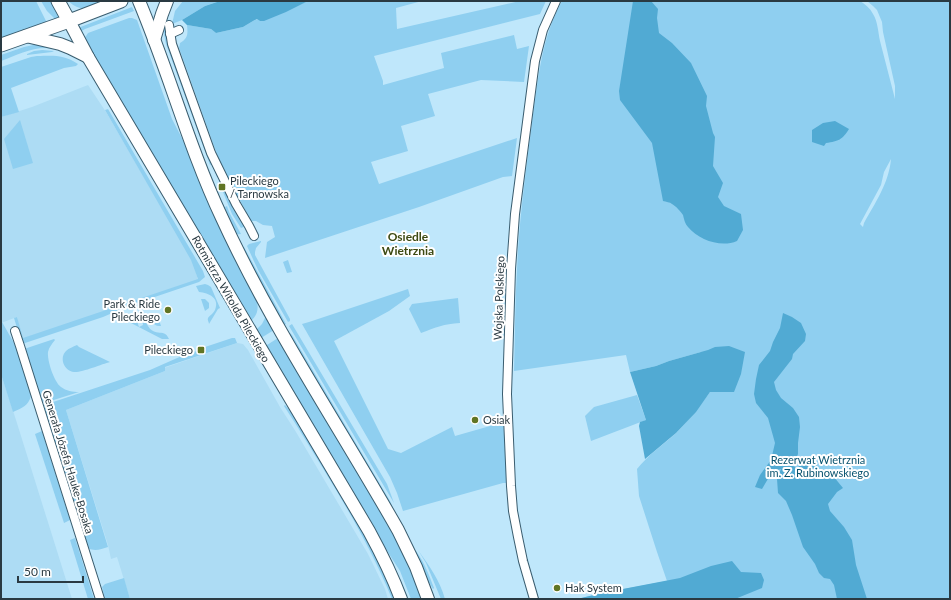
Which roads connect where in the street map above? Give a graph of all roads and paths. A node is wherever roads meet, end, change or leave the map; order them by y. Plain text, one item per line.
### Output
1 (58, 1) edge
2 (121, 1) edge
3 (139, 1) edge
4 (167, 1) edge
5 (556, 1) edge
6 (69, 21) junction
7 (169, 25) dead end
8 (179, 30) dead end
9 (170, 34) junction
10 (26, 36) junction
11 (154, 40) junction
12 (1, 45) edge
13 (88, 57) junction
14 (254, 236) dead end
15 (15, 331) dead end
16 (100, 599) edge
17 (400, 599) edge
18 (428, 599) edge
19 (534, 599) edge

1 - 6 main road, Rotmistrza Witolda Pileckiego
2 - 6 main road
3 - 11 main road
4 - 11 main road
5 - 19 street, Wojska Polskiego
6 - 10 main road
6 - 13 main road, Rotmistrza Witolda Pileckiego
7 - 9 street
8 - 9 street
9 - 14 street
10 - 12 main road
10 - 13 main road
11 - 18 main road
13 - 17 main road, Rotmistrza Witolda Pileckiego
15 - 16 street, Generała Józefa Hauke-Bosaka

